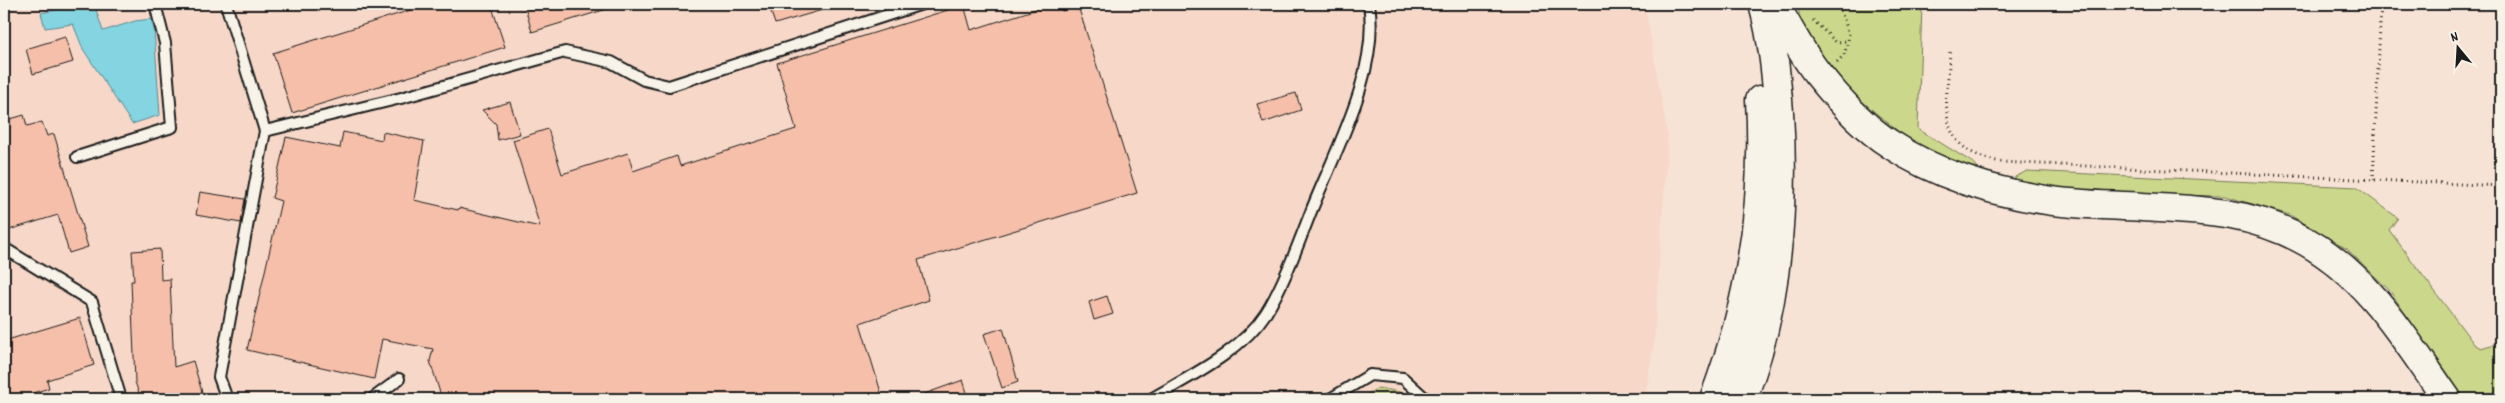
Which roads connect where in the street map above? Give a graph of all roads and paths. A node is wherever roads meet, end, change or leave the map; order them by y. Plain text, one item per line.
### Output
1 (155, 4) edge
2 (226, 4) edge
3 (922, 4) edge
4 (1370, 4) edge
5 (1756, 4) edge
6 (1763, 4) edge
7 (1774, 4) edge
8 (1838, 4) edge
9 (2381, 4) edge
10 (1809, 17) dead end
11 (1950, 52) dead end
12 (265, 131) junction
13 (77, 157) dead end
14 (2373, 180) junction
15 (2501, 186) edge
16 (4, 248) edge
17 (398, 379) dead end
18 (121, 399) edge
19 (227, 399) edge
20 (372, 399) edge
21 (1151, 399) edge
22 (1330, 399) edge
23 (1426, 399) edge
24 (1714, 399) edge
25 (1742, 399) edge
26 (2446, 399) edge

1 - 13 lane
2 - 12 lane
3 - 12 lane
4 - 21 lane
5 - 24 main road
6 - 25 main road
7 - 26 main road
8 - 10 path
9 - 14 path
11 - 14 path
12 - 19 lane
14 - 15 path
16 - 18 lane
17 - 20 lane
22 - 23 lane

